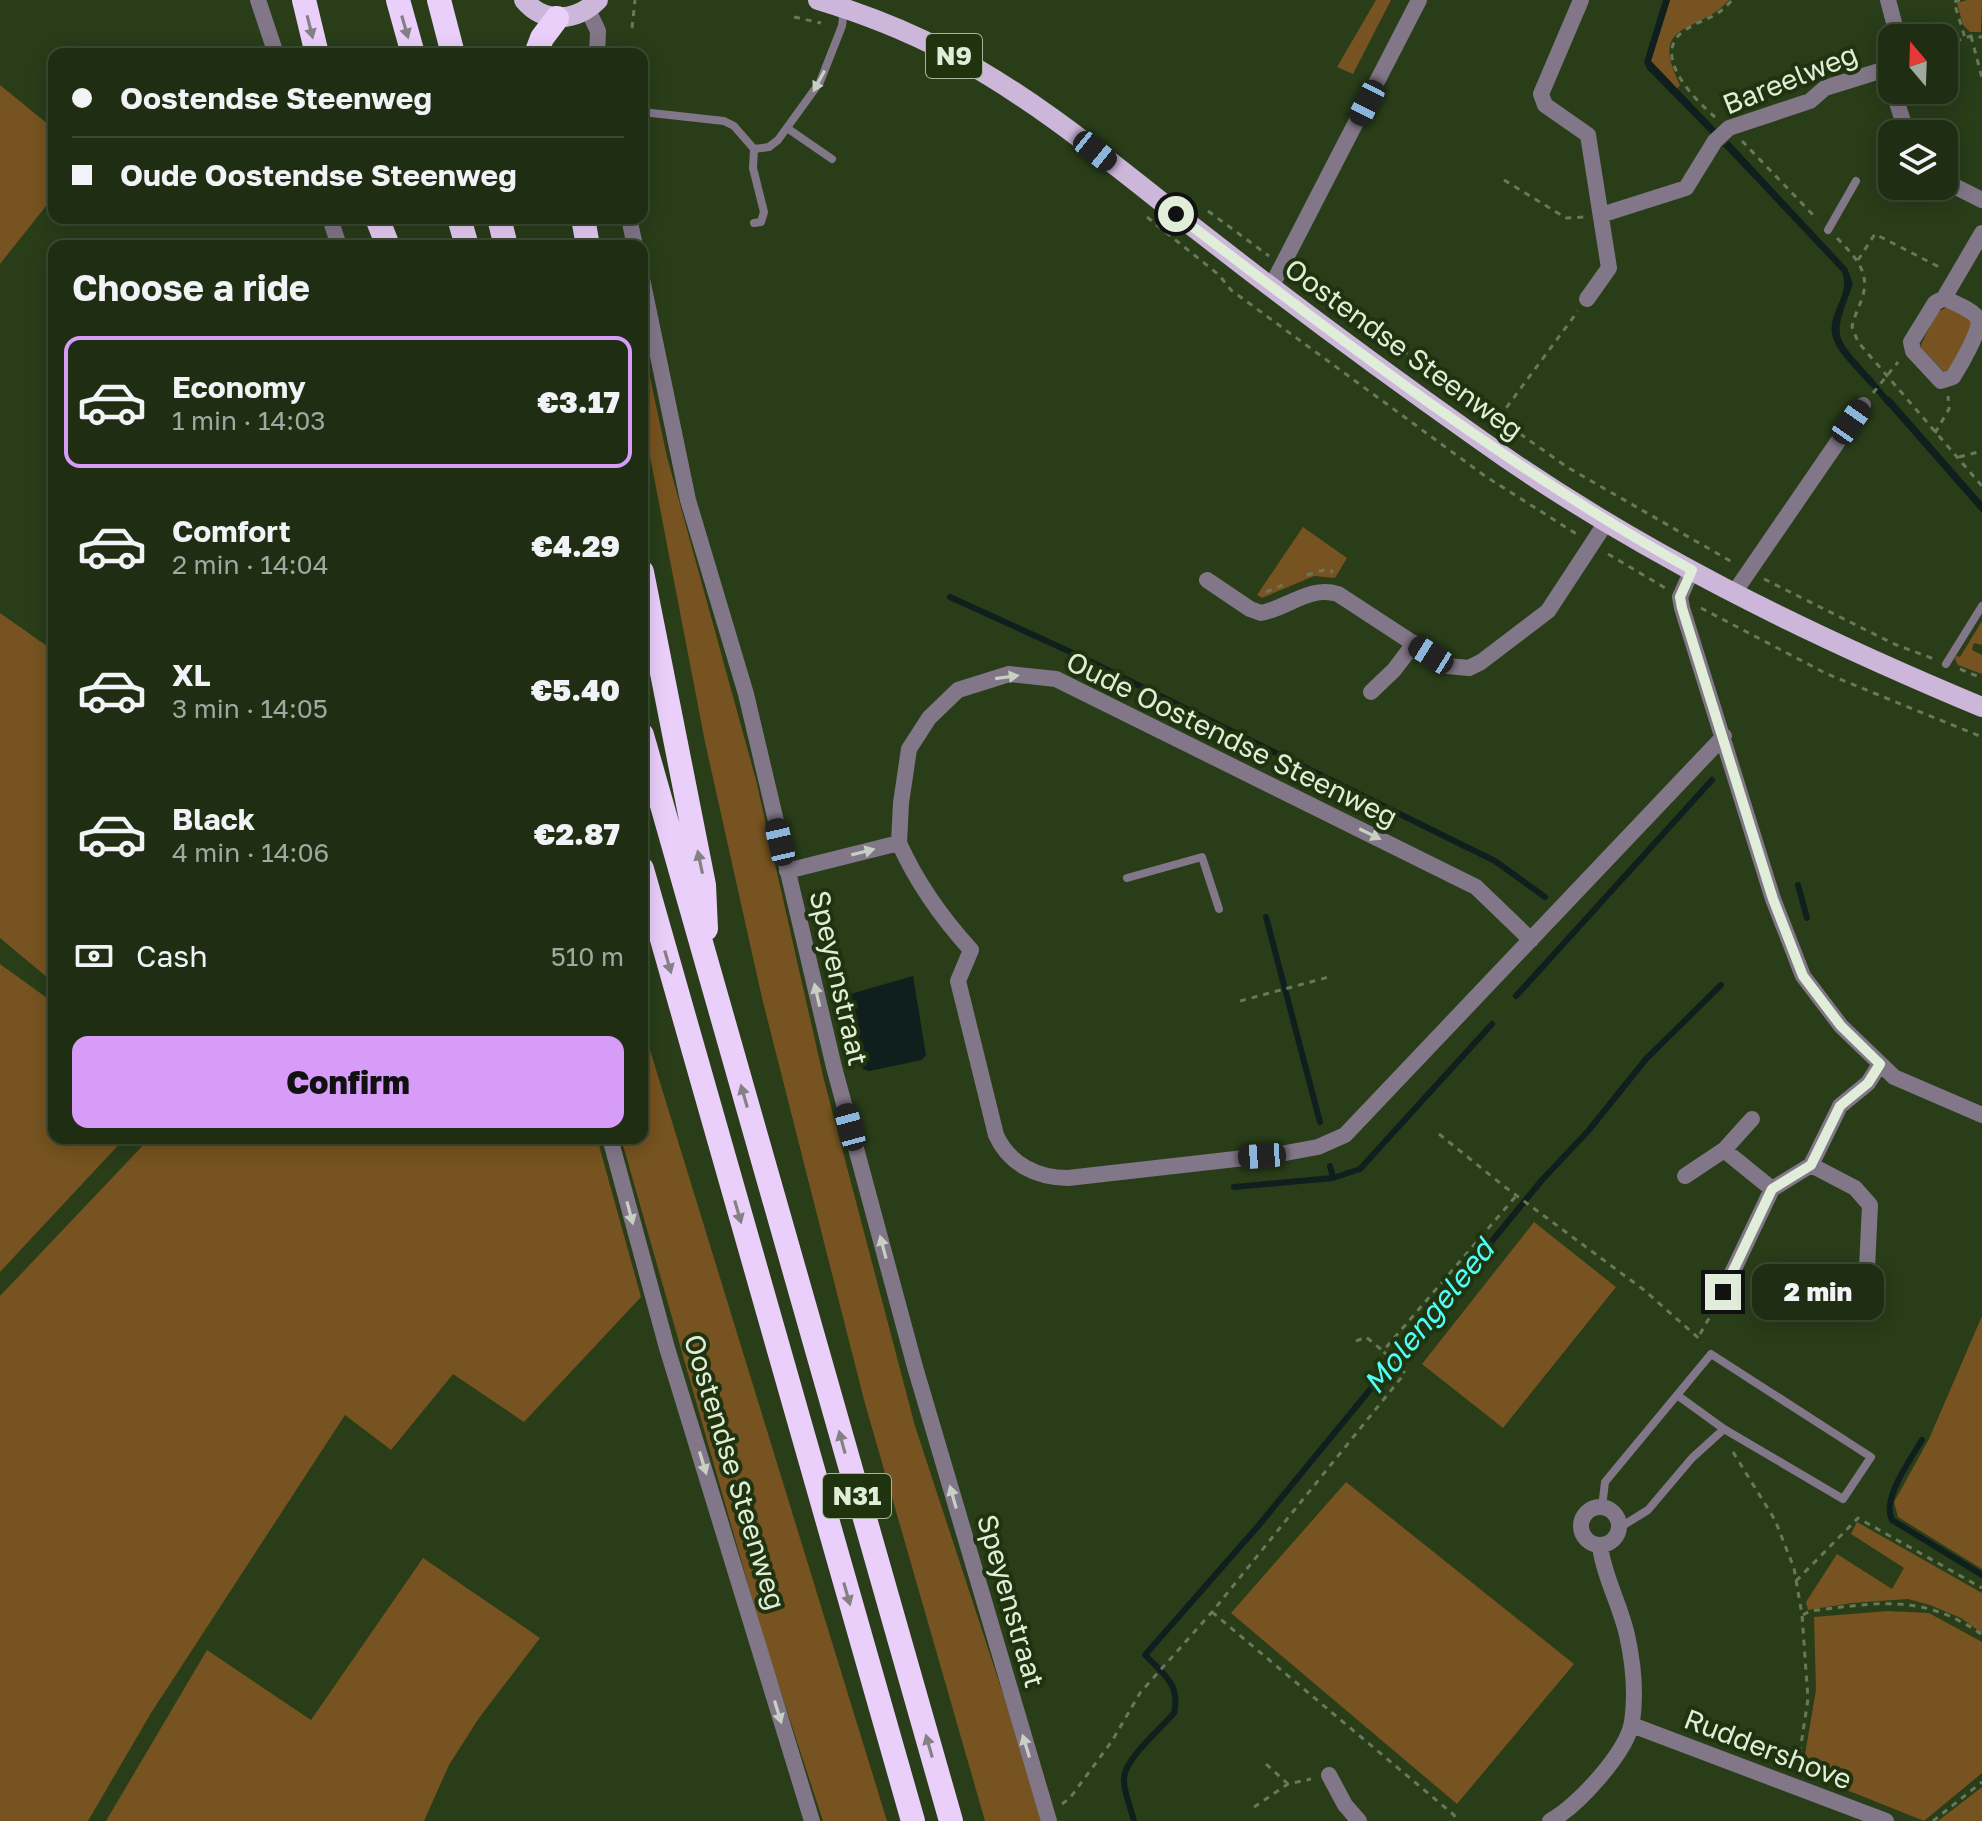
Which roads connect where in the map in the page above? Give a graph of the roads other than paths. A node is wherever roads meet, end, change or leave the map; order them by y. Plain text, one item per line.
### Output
1 (258, 0) edge
2 (304, 0) edge
3 (398, 0) edge
4 (439, 0) edge
5 (524, 0) edge
6 (818, 0) edge
7 (1419, 0) edge
8 (1581, 0) edge
9 (1888, 0) edge
10 (593, 5) edge
11 (843, 17) junction
12 (557, 18) junction
13 (1894, 24) edge
14 (274, 48) edge
15 (316, 48) edge
16 (411, 48) edge
17 (451, 48) edge
18 (538, 48) edge
19 (597, 48) edge
20 (1878, 67) edge
21 (648, 113) edge
22 (787, 128) junction
23 (754, 149) junction
24 (832, 159) dead end
25 (1856, 181) dead end
26 (1958, 188) edge
27 (1982, 200) edge
28 (1601, 215) junction
29 (754, 223) dead end
30 (1828, 230) road end
31 (1982, 233) edge
32 (1271, 287) junction
33 (1944, 298) junction
34 (1587, 299) road end
35 (648, 308) edge
36 (1863, 405) dead end
37 (1607, 521) junction
38 (1692, 570) junction
39 (1207, 580) dead end
40 (1734, 593) junction
41 (648, 602) edge
42 (1982, 606) edge
43 (1413, 645) junction
44 (1946, 664) dead end
45 (1371, 692) dead end
46 (1982, 707) edge
47 (1724, 736) junction
48 (648, 756) edge
49 (899, 843) junction
50 (787, 871) junction
51 (1127, 878) dead end
52 (648, 893) edge
53 (1219, 909) dead end
54 (1531, 940) junction
55 (707, 967) junction
56 (1880, 1064) junction
57 (1982, 1115) edge
58 (1752, 1119) dead end
59 (612, 1144) edge
60 (1724, 1150) junction
61 (1811, 1165) junction
62 (1685, 1176) dead end
63 (1772, 1189) junction
64 (1866, 1289) dead end
65 (1723, 1292) road end
66 (1677, 1395) junction
67 (1724, 1429) junction
68 (1602, 1507) junction
69 (1619, 1528) junction
70 (1600, 1546) junction
71 (1632, 1725) junction
72 (1329, 1775) road end
73 (1047, 1816) edge
74 (812, 1821) edge
75 (913, 1821) edge
76 (951, 1821) edge
77 (1359, 1821) edge
78 (1550, 1821) edge
79 (1886, 1821) edge

1 - 14 street
2 -> 15 highway
3 -> 16 highway
4 - 17 highway
5 - 12 main road
6 - 11 main road, Oostendse Steenweg / N9
7 - 32 street
8 - 28 street
9 - 13 street
10 - 12 main road
10 - 19 street
11 -> 22 lane
11 - 32 main road, Oostendse Steenweg / N9
12 - 18 highway
20 - 28 street, Bareelweg
21 - 23 lane
22 - 23 lane
22 - 24 lane
23 - 29 lane
25 - 30 lane
26 - 27 street
28 - 34 street
31 - 33 street
32 - 37 main road, Oostendse Steenweg / N9
33 - 33 street
35 - 50 street, Speyenstraat
36 - 40 street
37 - 38 main road, Oostendse Steenweg / N9
37 - 43 street
38 - 40 main road, Oostendse Steenweg / N9
38 - 47 street
39 - 43 street
40 - 46 main road, Oostendse Steenweg / N9
55 -> 41 highway
42 - 44 lane
43 - 45 street
47 - 54 street
47 - 56 street
48 - 55 highway, N31
50 -> 49 street
49 -> 54 street, Oude Oostendse Steenweg
49 - 54 street
73 -> 50 street, Speyenstraat
51 - 53 lane
52 -> 75 highway, N31
76 -> 55 highway, N31
56 - 57 street
56 - 61 street
58 - 60 street
59 -> 74 street, Oostendse Steenweg
60 - 62 street
60 - 63 street
61 - 63 street
61 - 64 street
63 - 65 street
66 - 67 lane
66 - 67 lane
66 - 68 lane
67 - 69 lane
68 - 69 street
68 - 70 street
69 - 70 street
70 - 71 street
71 - 78 street
71 - 79 street, Ruddershove
72 - 77 street

